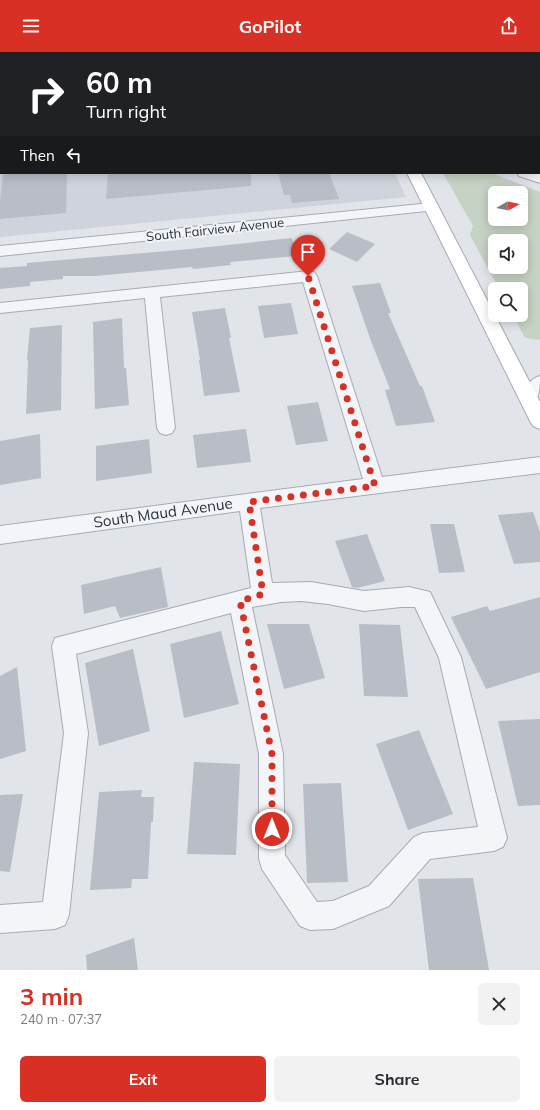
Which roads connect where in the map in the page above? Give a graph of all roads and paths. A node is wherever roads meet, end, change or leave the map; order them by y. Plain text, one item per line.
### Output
1 (414, 174) edge
2 (527, 174) edge
3 (540, 179) edge
4 (431, 207) junction
5 (0, 251) edge
6 (152, 293) junction
7 (0, 308) edge
8 (540, 382) edge
9 (528, 397) junction
10 (540, 421) edge
11 (166, 428) dead end
12 (540, 465) edge
13 (375, 486) junction
14 (249, 502) junction
15 (0, 535) edge
16 (263, 594) junction
17 (240, 601) junction
18 (0, 919) edge

1 - 4 main road
2 - 3 street
4 - 5 street, South Fairview Avenue
4 - 9 main road
6 - 7 street
6 - 11 street
6 - 13 street
8 - 9 street
9 - 10 main road
12 - 13 street, South Maud Avenue
13 - 14 street, South Maud Avenue
14 - 15 street, South Maud Avenue
14 - 16 street
16 - 17 street
16 - 17 street
17 - 18 street

